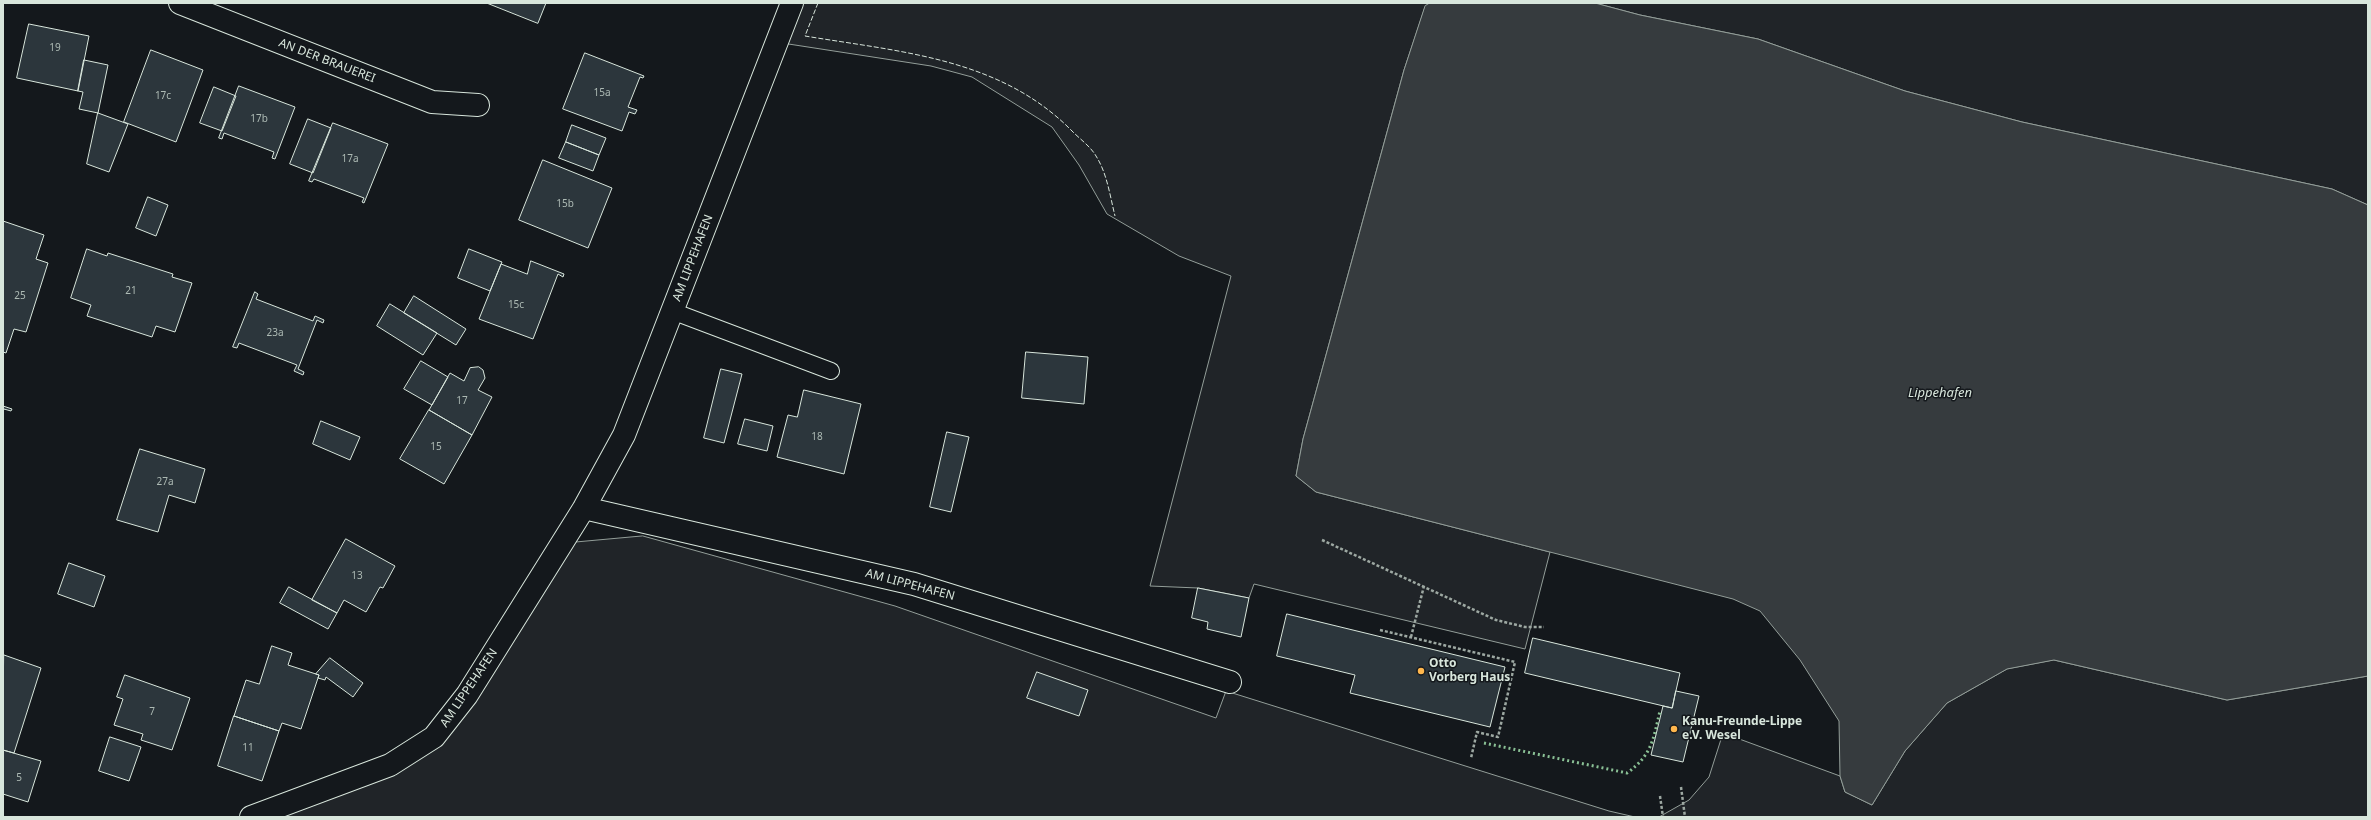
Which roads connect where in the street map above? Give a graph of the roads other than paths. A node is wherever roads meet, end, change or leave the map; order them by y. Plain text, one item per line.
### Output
1 (180, 3) edge
2 (792, 3) edge
3 (478, 105) dead end
4 (672, 311) junction
5 (832, 371) dead end
6 (584, 508) junction
7 (1230, 682) dead end
8 (251, 817) edge

1 - 3 street, AN DER BRAUEREI
2 - 4 street, AM LIPPEHAFEN
4 - 5 lane
4 - 6 street, AM LIPPEHAFEN
6 - 7 street, AM LIPPEHAFEN
6 - 8 street, AM LIPPEHAFEN

